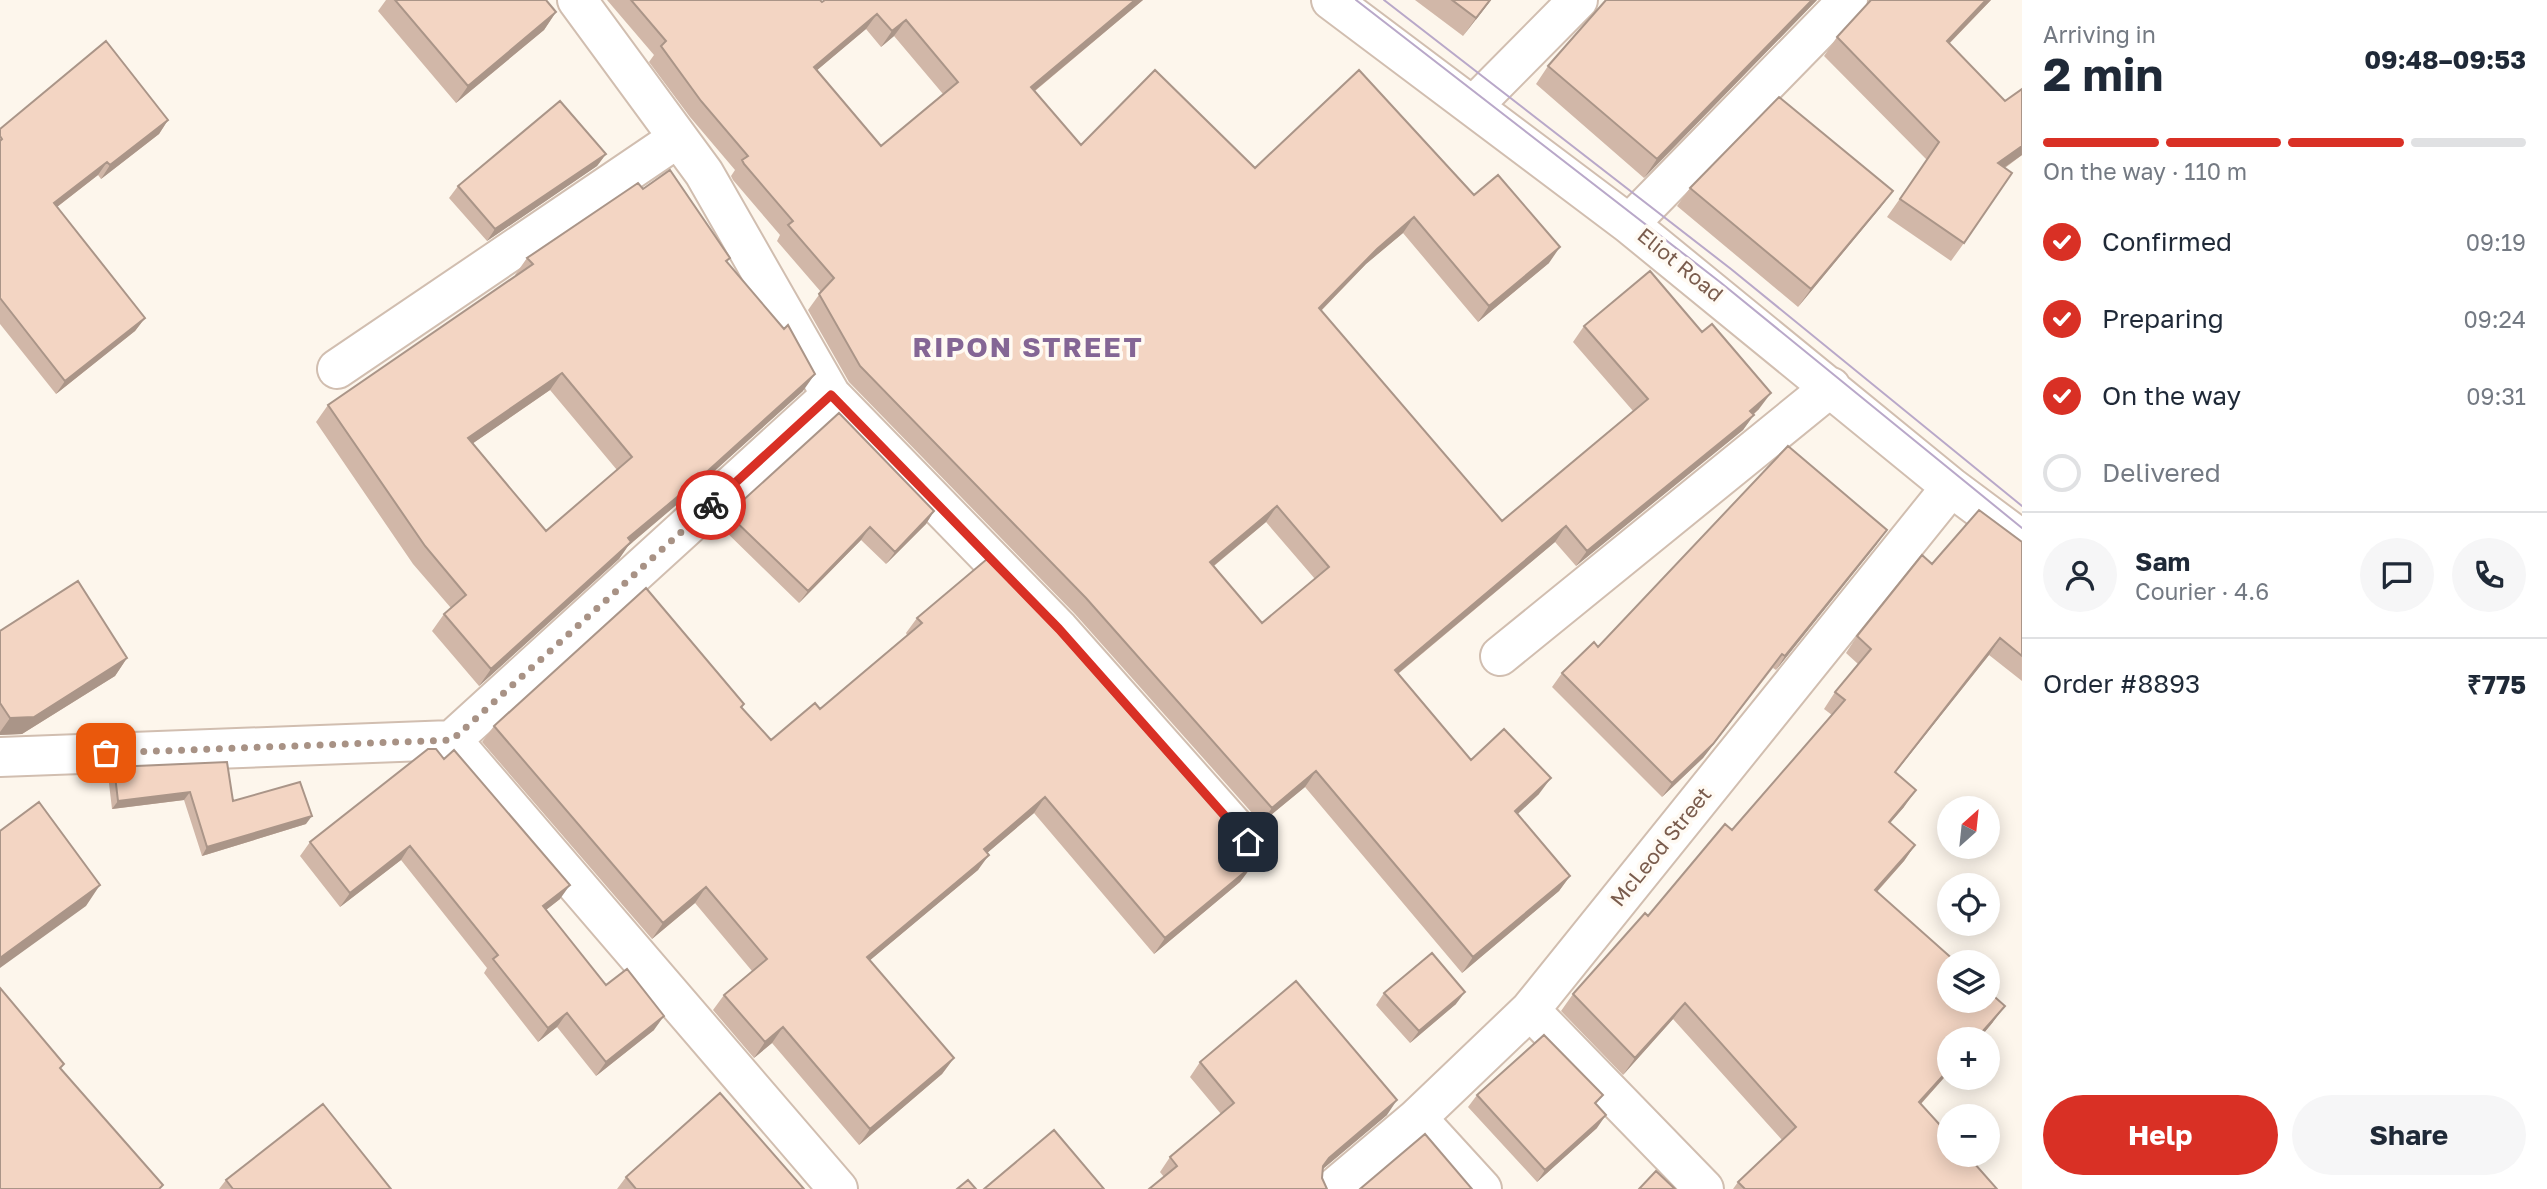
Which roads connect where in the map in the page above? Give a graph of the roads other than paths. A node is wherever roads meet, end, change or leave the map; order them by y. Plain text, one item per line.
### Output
1 (577, 0) edge
2 (1331, 0) edge
3 (1578, 0) edge
4 (1848, 0) edge
5 (1473, 106) junction
6 (678, 138) junction
7 (1629, 224) junction
8 (337, 369) dead end
9 (1831, 387) junction
10 (831, 395) junction
11 (1951, 487) junction
12 (2022, 540) edge
13 (1500, 656) dead end
14 (452, 740) junction
15 (0, 757) edge
16 (1248, 842) dead end
17 (1530, 1010) junction
18 (1417, 1118) junction
19 (838, 1189) edge
20 (1333, 1189) edge
21 (1482, 1189) edge
22 (1704, 1189) edge

1 - 6 street
2 - 5 street, Eliot Road
3 - 5 street
4 - 7 street
5 - 7 street, Eliot Road
6 - 8 street
6 - 10 street
7 - 9 street, Eliot Road
9 - 11 street, Eliot Road
9 - 13 street
10 - 14 street
10 - 16 street
11 - 12 street, Eliot Road
11 - 17 street, McLeod Street
14 - 15 street
14 - 19 street
17 - 18 street, McLeod Street
17 - 22 street
18 - 20 street, McLeod Street
18 - 21 street

